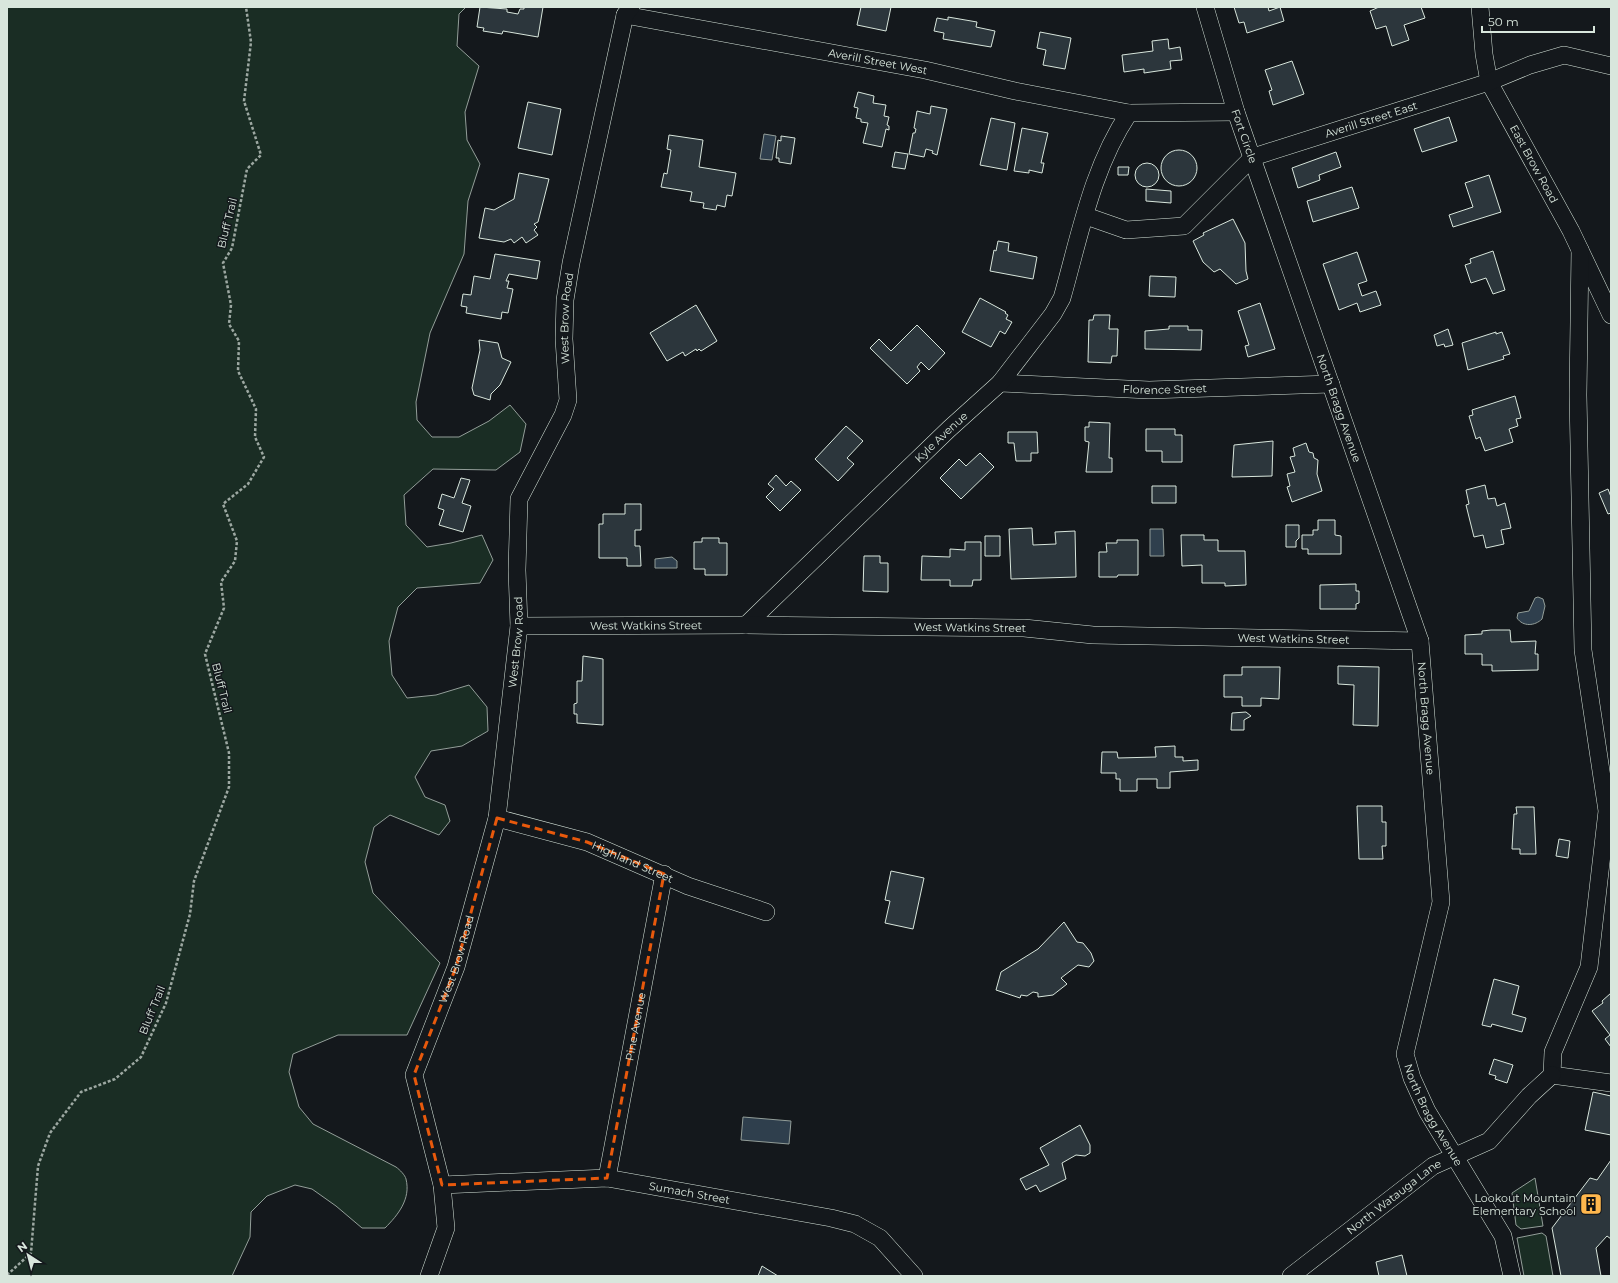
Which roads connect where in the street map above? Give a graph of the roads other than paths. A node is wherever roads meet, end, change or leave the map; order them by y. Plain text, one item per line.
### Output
1 (1205, 7) edge
2 (1480, 7) edge
3 (628, 11) edge
4 (1611, 66) edge
5 (1489, 82) junction
6 (1236, 112) junction
7 (1129, 113) junction
8 (1253, 157) junction
9 (1086, 216) junction
10 (1580, 250) junction
11 (1611, 315) edge
12 (1000, 382) junction
13 (1331, 384) junction
14 (746, 625) junction
15 (519, 626) junction
16 (1420, 641) junction
17 (497, 818) junction
18 (664, 874) junction
19 (766, 912) dead end
20 (1552, 1075) junction
21 (1611, 1083) edge
22 (1456, 1156) junction
23 (607, 1178) junction
24 (442, 1185) junction
25 (429, 1276) edge
26 (914, 1276) edge
27 (1291, 1276) edge
28 (1512, 1276) edge

1 - 6 street
2 - 5 street, East Brow Road
3 - 7 street, Averill Street West
3 - 15 street, West Brow Road
4 - 5 street, Averill Street East
5 - 8 street, Averill Street East
5 - 10 street, East Brow Road
6 - 7 street, Fort Circle
6 - 8 street, Fort Circle
7 - 9 street
8 - 9 street, Fort Circle
8 - 13 street, North Bragg Avenue
9 - 12 street, Kyle Avenue
10 - 11 street, East Brow Road
10 - 20 street
12 - 13 street, Florence Street
12 - 14 street, Kyle Avenue
13 - 16 street, North Bragg Avenue
14 - 15 street, West Watkins Street
14 - 16 street, West Watkins Street
15 - 17 street, West Brow Road
16 - 22 street, North Bragg Avenue
17 - 18 street, Highland Street
17 - 24 street, West Brow Road
18 - 19 street, Highland Street
18 - 23 street, Pine Avenue
20 - 21 street
20 - 22 street, North Watauga Lane
22 - 27 street, North Watauga Lane
22 - 28 street, North Bragg Avenue
23 - 24 street, Sumach Street
23 - 26 street, Sumach Street
24 - 25 street, West Brow Road

